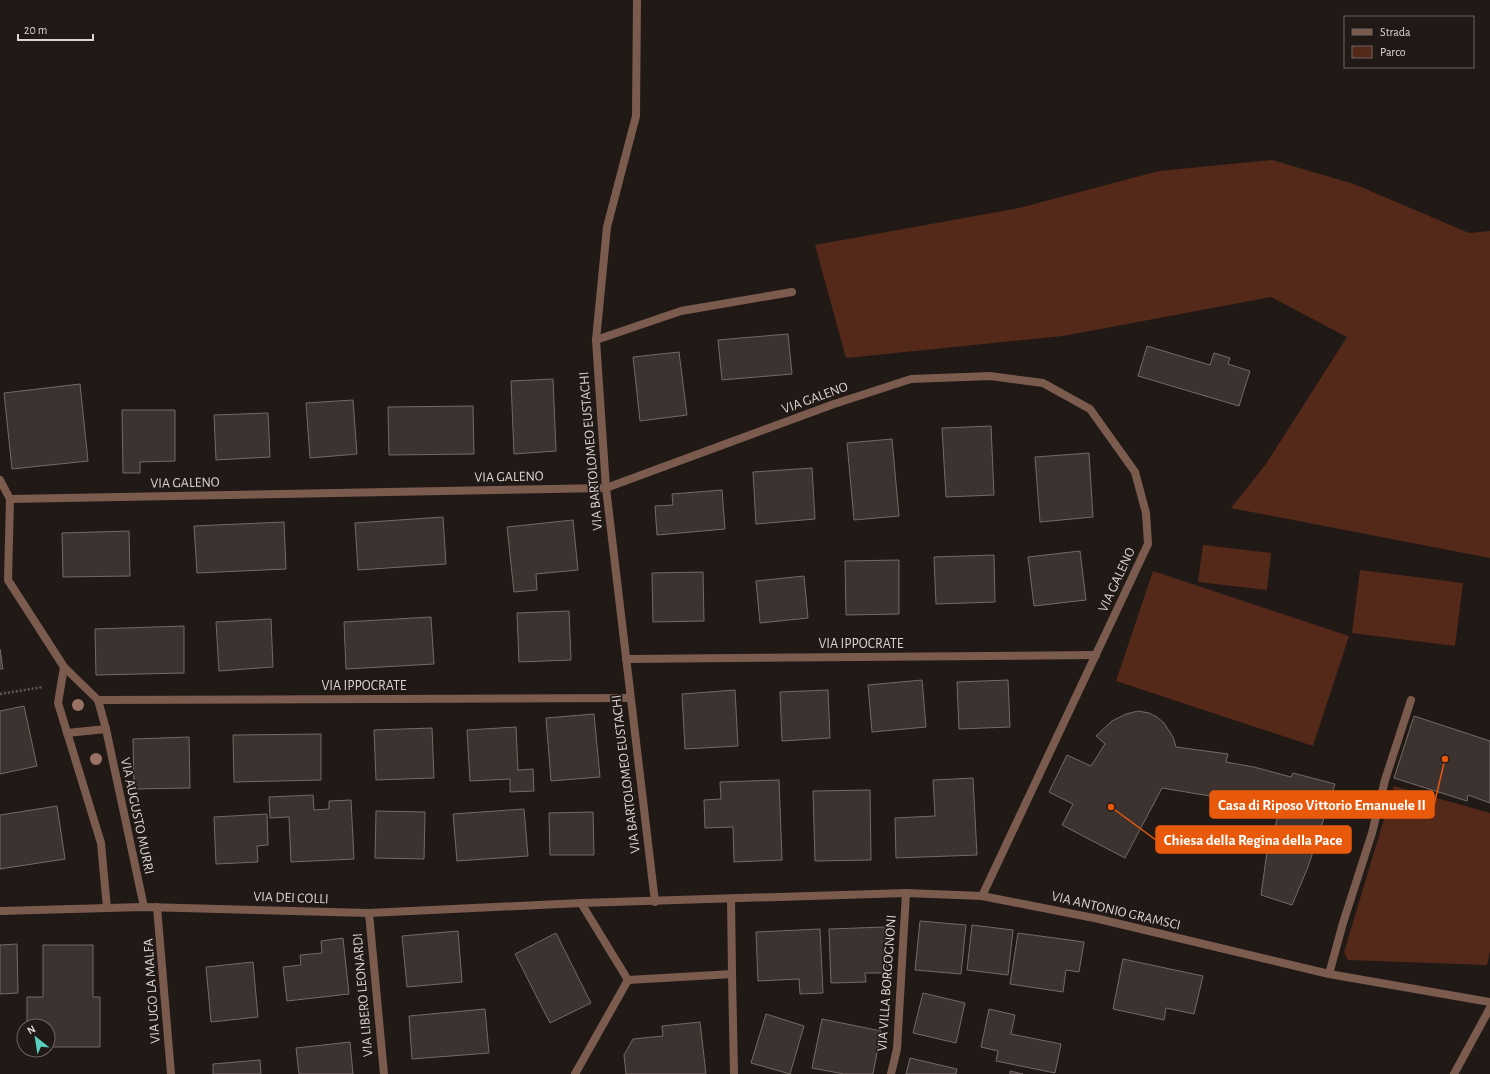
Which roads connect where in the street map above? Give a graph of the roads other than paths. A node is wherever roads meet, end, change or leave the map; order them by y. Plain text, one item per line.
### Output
1 (637, 0) edge
2 (792, 292) dead end
3 (596, 340) junction
4 (0, 480) edge
5 (606, 488) junction
6 (10, 499) junction
7 (4, 580) edge
8 (1096, 655) junction
9 (626, 659) junction
10 (64, 667) junction
11 (630, 698) junction
12 (98, 700) junction
13 (1411, 700) dead end
14 (106, 729) junction
15 (67, 733) junction
16 (906, 893) junction
17 (982, 896) junction
18 (731, 899) junction
19 (655, 902) junction
20 (581, 903) junction
21 (144, 907) junction
22 (157, 907) junction
23 (107, 908) junction
24 (0, 911) edge
25 (369, 913) junction
26 (732, 974) junction
27 (1329, 974) junction
28 (628, 980) junction
29 (1490, 1002) edge
30 (1490, 1008) edge
31 (171, 1074) edge
32 (384, 1074) edge
33 (575, 1074) edge
34 (734, 1074) edge
35 (891, 1074) edge
36 (1454, 1074) edge

1 - 3 street, VIA BARTOLOMEO EUSTACHI
2 - 3 street
3 - 5 street, VIA BARTOLOMEO EUSTACHI
4 - 6 street
5 - 6 street, VIA GALENO
5 - 8 street, VIA GALENO
5 - 9 street, VIA BARTOLOMEO EUSTACHI
6 - 7 street
7 - 10 street
8 - 9 street, VIA IPPOCRATE
8 - 17 street, VIA GALENO
9 - 11 street, VIA BARTOLOMEO EUSTACHI
10 - 12 street
10 - 15 street
11 - 12 street, VIA IPPOCRATE
11 - 19 street, VIA BARTOLOMEO EUSTACHI
12 - 14 street, VIA AUGUSTO MURRI
13 - 27 street
14 - 15 street
14 - 21 street, VIA AUGUSTO MURRI
15 - 23 street
16 - 17 street, VIA ANTONIO GRAMSCI
16 - 18 street, VIA ANTONIO GRAMSCI
16 - 35 street, VIA VILLA BORGOGNONI
17 - 27 street, VIA ANTONIO GRAMSCI
18 - 19 street, VIA ANTONIO GRAMSCI
18 - 26 street
19 - 20 street, VIA DEI COLLI
20 - 25 street, VIA DEI COLLI
20 - 28 street
21 - 22 street, VIA DEI COLLI
21 - 23 street, VIA DEI COLLI
22 - 25 street, VIA DEI COLLI
22 - 31 street, VIA UGO LA MALFA
23 - 24 street, VIA DEI COLLI
25 - 32 street, VIA LIBERO LEONARDI
26 - 28 street
26 - 34 street
27 - 29 street, VIA ANTONIO GRAMSCI
28 - 33 street
30 - 36 street

